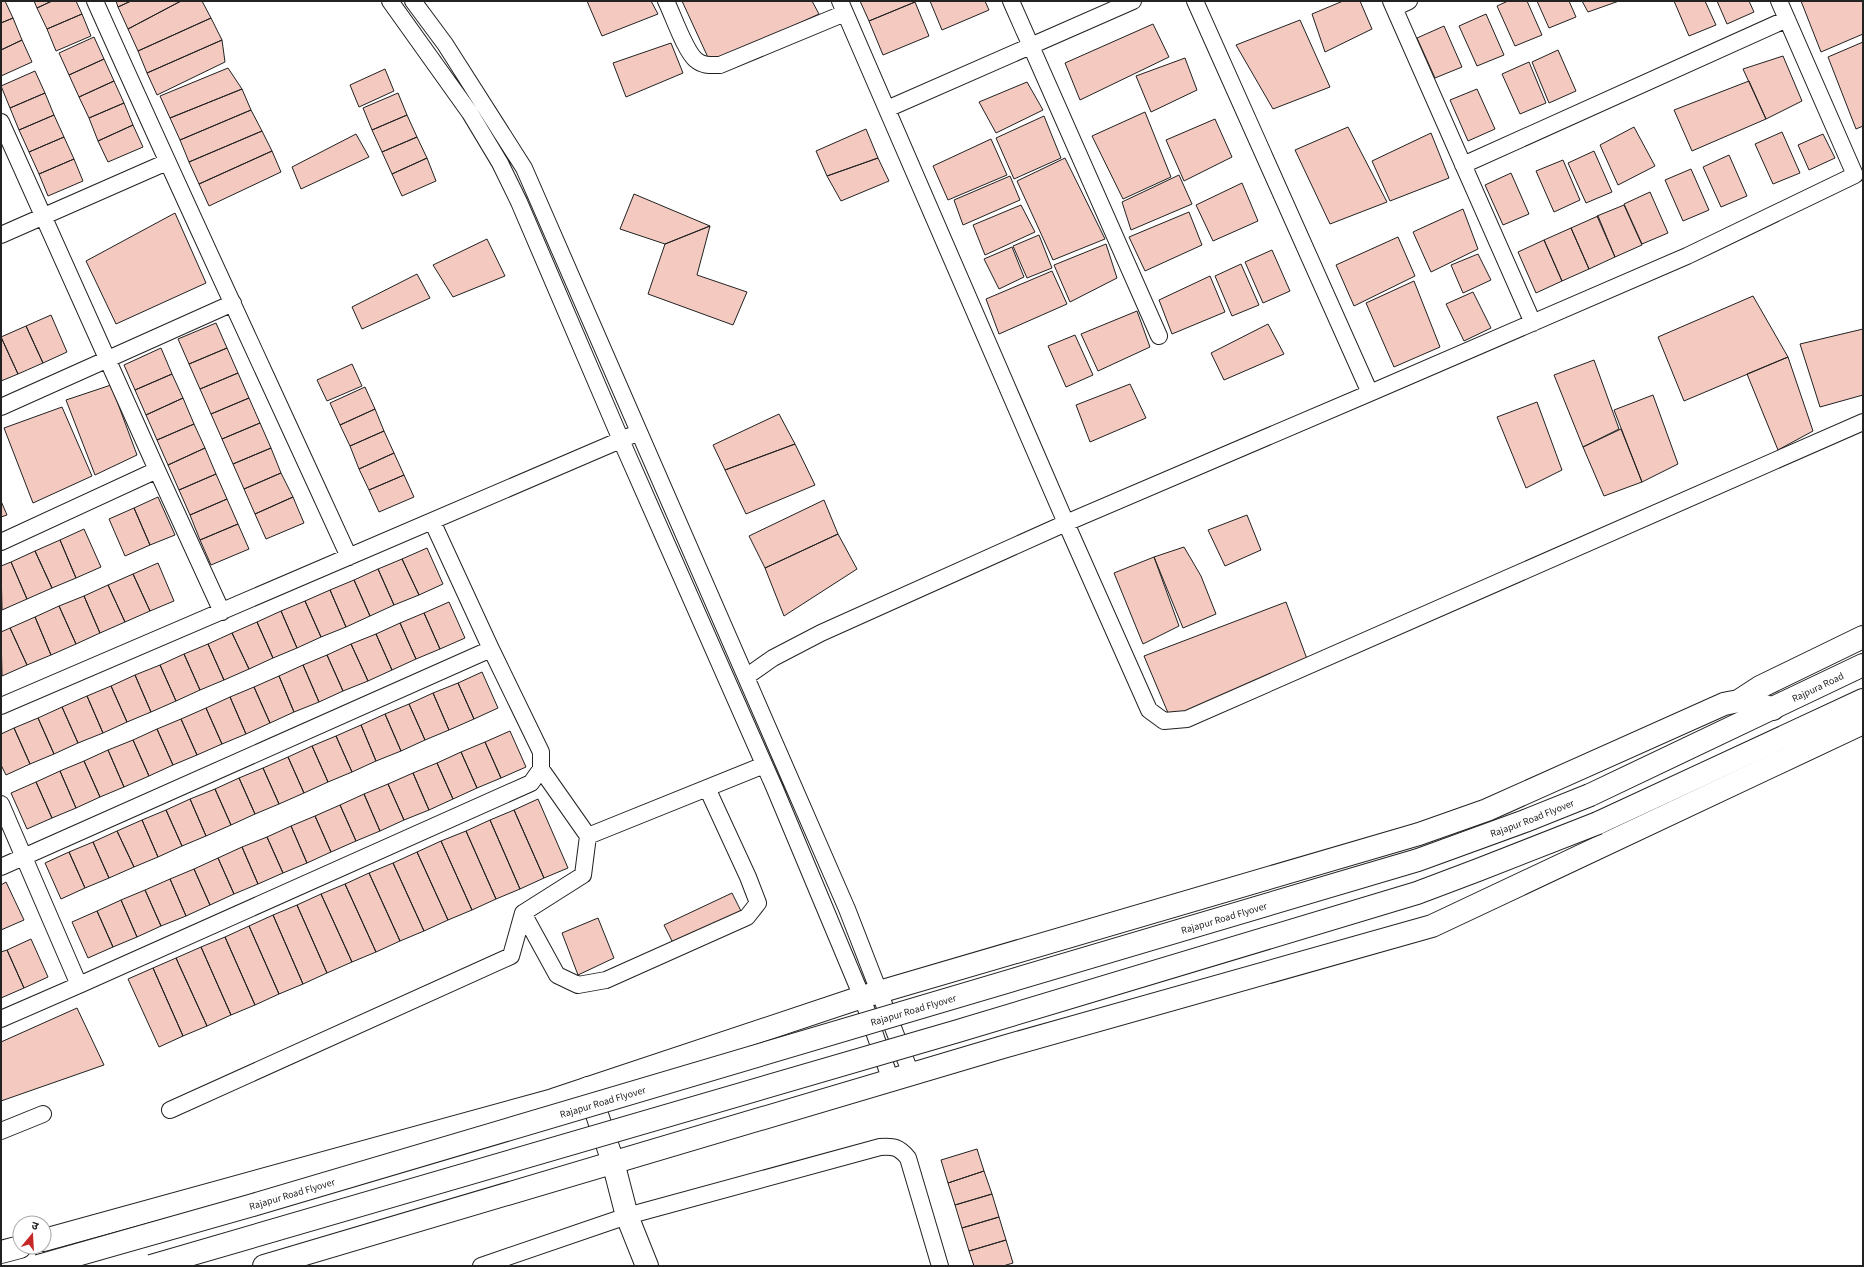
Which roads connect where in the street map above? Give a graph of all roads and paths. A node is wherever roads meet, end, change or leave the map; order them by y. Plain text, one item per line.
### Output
1 (95, 1) edge
2 (390, 1) edge
3 (413, 1) edge
4 (666, 1) edge
5 (1011, 1) edge
6 (1133, 1) edge
7 (1195, 1) edge
8 (1409, 1) edge
9 (1779, 1) edge
10 (1393, 4) edge
11 (842, 7) edge
12 (1787, 19) junction
13 (1031, 46) junction
14 (887, 109) junction
15 (1, 122) edge
16 (167, 162) junction
17 (1463, 165) junction
18 (1859, 173) edge
19 (44, 216) junction
20 (1, 235) edge
21 (233, 303) junction
22 (1533, 323) junction
23 (1159, 336) dead end
24 (108, 359) junction
25 (1370, 393) junction
26 (1, 407) edge
27 (1863, 422) edge
28 (639, 432) junction
29 (621, 440) junction
30 (157, 470) junction
31 (432, 521) junction
32 (1066, 523) junction
33 (1, 542) edge
34 (349, 557) junction
35 (222, 612) junction
36 (1863, 637) edge
37 (491, 649) junction
38 (1863, 665) edge
39 (746, 677) junction
40 (1740, 700) junction
41 (1863, 700) edge
42 (1, 706) edge
43 (1773, 709) junction
44 (1863, 723) edge
45 (764, 765) junction
46 (541, 769) junction
47 (707, 788) junction
48 (1, 804) edge
49 (588, 836) junction
50 (23, 857) junction
51 (1, 867) edge
52 (523, 913) junction
53 (79, 985) junction
54 (873, 1001) junction
55 (1, 1019) edge
56 (911, 1074) junction
57 (891, 1081) junction
58 (588, 1088) junction
59 (170, 1110) dead end
60 (43, 1114) dead end
61 (1, 1131) edge
62 (613, 1162) junction
63 (627, 1216) junction
64 (52, 1238) edge
65 (12, 1249) edge
66 (1, 1252) edge
67 (519, 1260) edge
68 (38, 1266) edge
69 (151, 1266) edge
70 (264, 1266) edge
71 (481, 1266) edge
72 (647, 1266) edge
73 (940, 1266) edge

1 - 16 street
2 - 29 street
3 - 28 street
4 - 11 street
5 - 13 street
6 - 13 street
7 - 25 street
8 - 10 street
9 - 12 street
10 - 17 street
11 - 14 street
12 - 17 street
12 - 18 street
13 - 14 street
13 - 23 street
14 - 32 street
15 - 19 street
16 - 19 street
16 - 21 street
17 - 22 street
18 - 22 street
19 - 20 street
19 - 24 street
21 - 24 street
21 - 34 street
22 - 25 street
24 - 26 street
24 - 30 street
25 - 32 street
27 - 32 street
28 - 29 street
28 - 39 street
29 - 31 street
29 - 45 street
30 - 33 street
30 - 35 street
31 - 34 street
31 - 37 street
32 - 39 street
34 - 35 street
35 - 42 street
36 - 40 main road
37 - 46 street
37 - 50 street
38 - 43 main road, Rajpura Road
39 - 54 street
40 - 43 main road
40 - 54 main road
41 - 69 main road, bridge
43 - 68 main road, Rajapur Road Flyover, bridge
44 - 56 main road
45 - 47 street
45 - 54 street
46 - 49 street
46 - 53 street
47 - 49 street
47 - 52 street
48 - 50 street
49 - 52 street
50 - 51 street
50 - 53 street
52 - 59 street
53 - 55 street
54 - 56 street
54 - 57 street
54 - 58 main road
56 - 57 main road
57 - 62 main road
58 - 62 main road
58 - 64 main road
60 - 61 street
62 - 63 main road
62 - 70 main road
63 - 67 street
63 - 72 main road
63 - 73 street
65 - 66 main road
67 - 71 street

